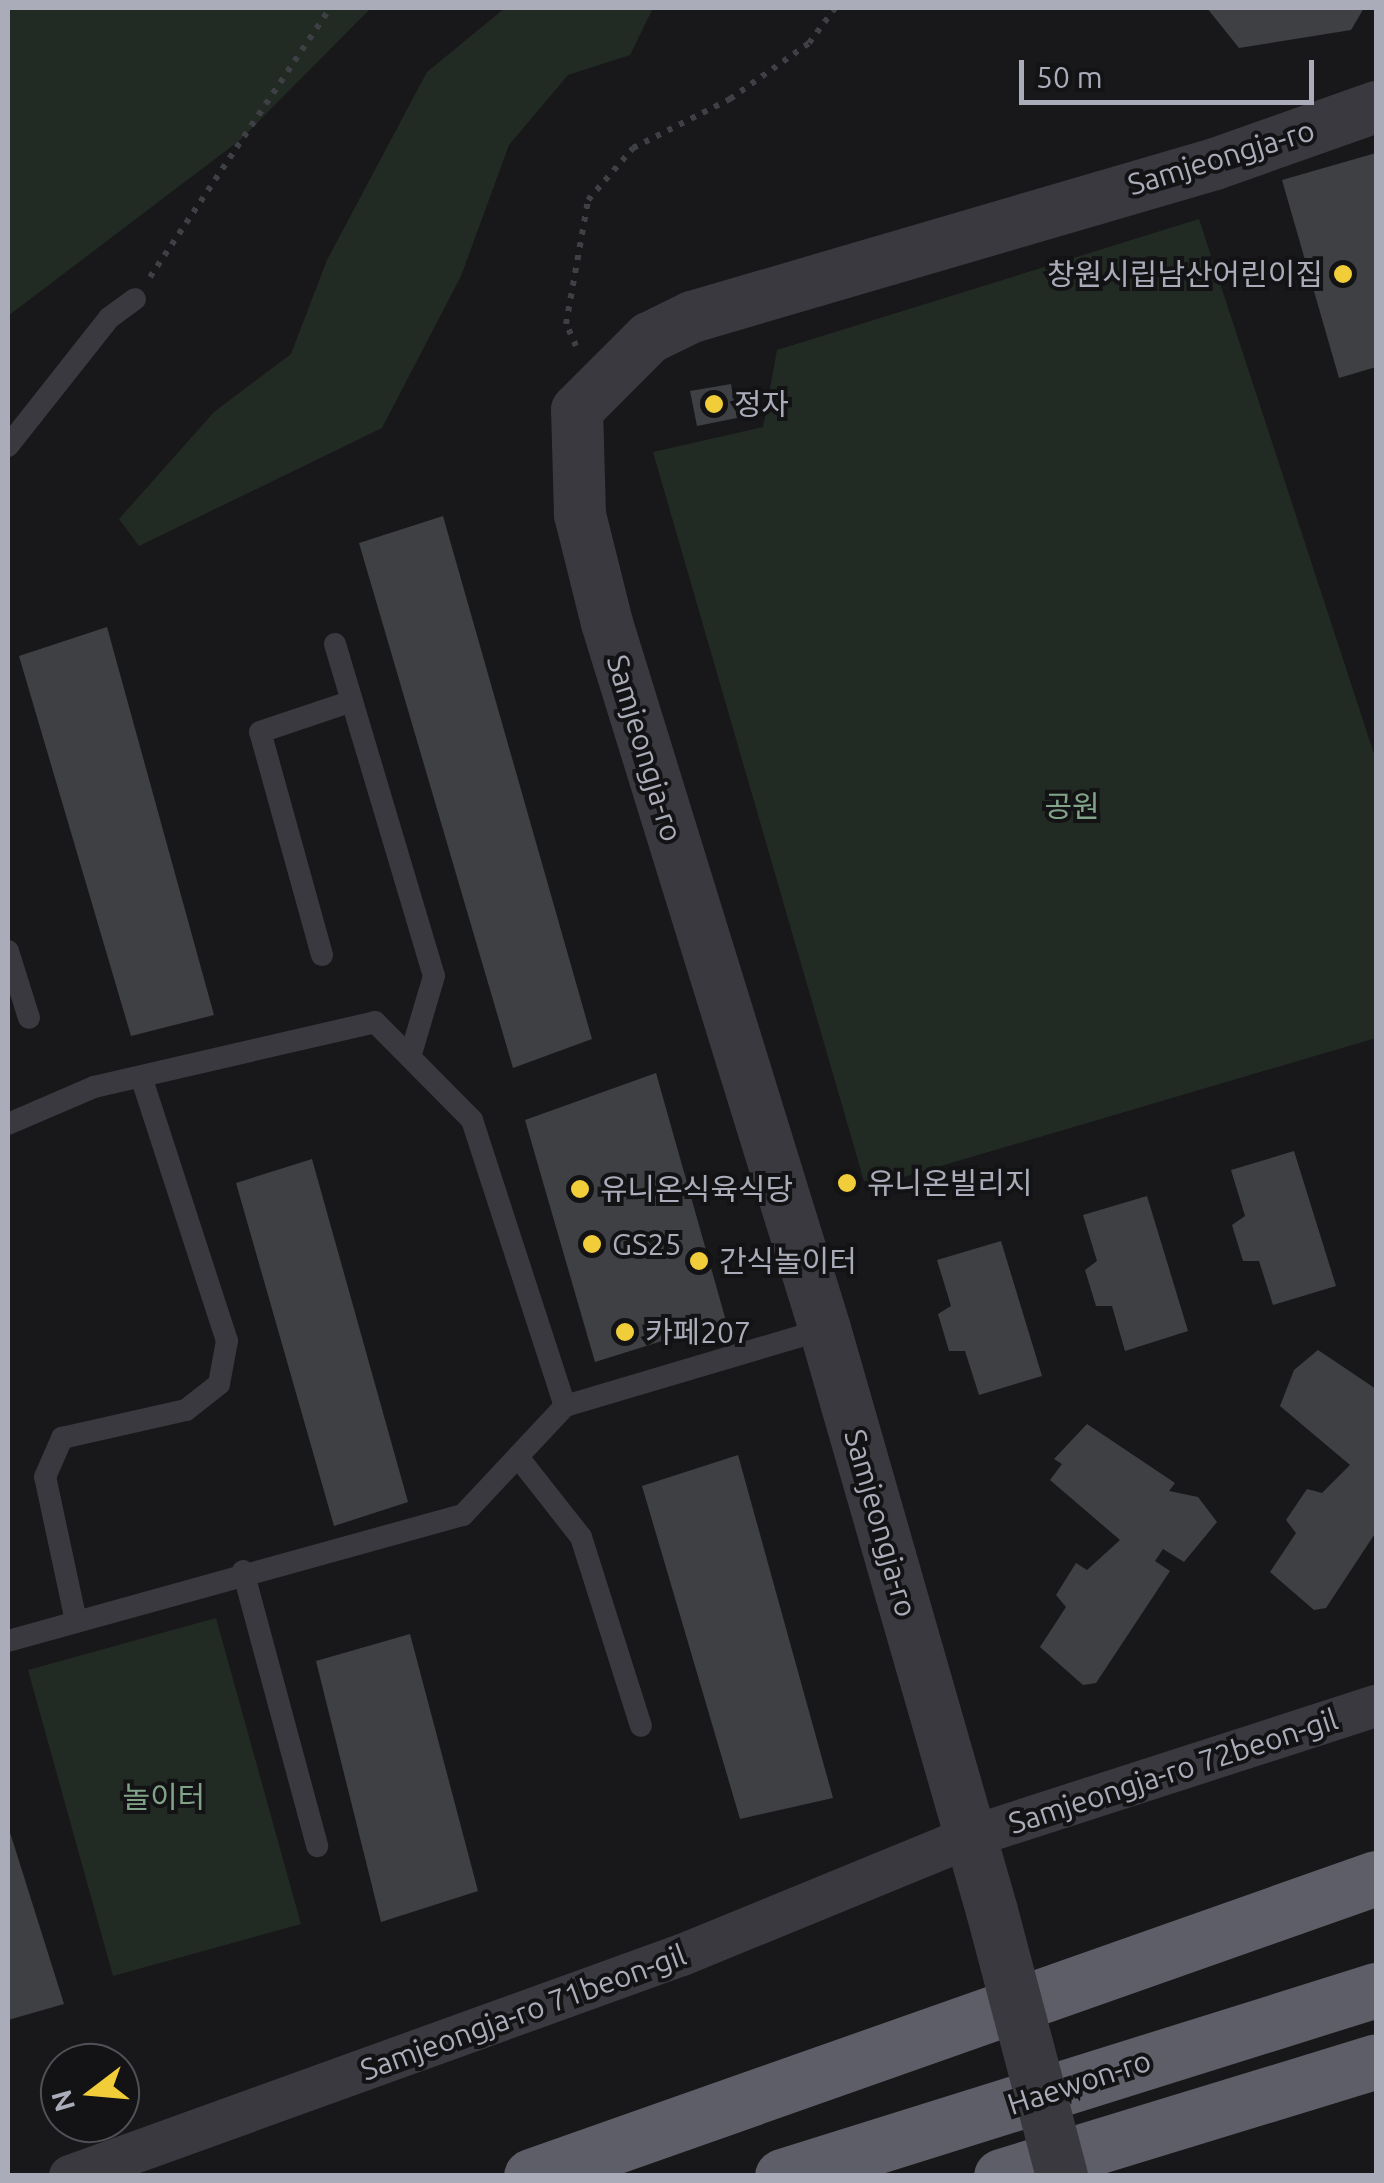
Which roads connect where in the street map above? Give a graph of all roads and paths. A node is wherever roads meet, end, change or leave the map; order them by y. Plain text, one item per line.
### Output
1 (330, 8) edge
2 (835, 8) edge
3 (1376, 107) edge
4 (135, 299) joint
5 (597, 390) junction
6 (8, 446) edge
7 (335, 644) dead end
8 (352, 701) junction
9 (8, 951) edge
10 (322, 955) dead end
11 (28, 1018) dead end
12 (410, 1057) junction
13 (141, 1076) junction
14 (8, 1124) edge
15 (826, 1329) junction
16 (565, 1406) junction
17 (518, 1457) junction
18 (244, 1572) junction
19 (76, 1621) junction
20 (8, 1641) edge
21 (1376, 1706) edge
22 (641, 1726) dead end
23 (970, 1837) junction
24 (318, 1846) dead end
25 (1376, 1878) edge
26 (1376, 1990) edge
27 (1376, 2061) edge
28 (70, 2176) edge
29 (531, 2176) edge
30 (782, 2176) edge
31 (1001, 2176) edge
32 (1062, 2176) edge

1 - 4 path
2 - 5 path
3 - 5 street, Samjeongja-ro
4 - 6 lane
5 - 15 street, Samjeongja-ro
7 - 8 lane
8 - 10 lane
8 - 12 lane
9 - 11 lane
12 - 13 lane
12 - 16 lane
13 - 14 lane
13 - 19 lane
15 - 16 lane
15 - 23 street, Samjeongja-ro
16 - 17 lane
17 - 18 lane
17 - 22 lane
18 - 19 lane
18 - 24 lane
19 - 20 lane
21 - 23 street, Samjeongja-ro 72beon-gil
23 - 28 street, Samjeongja-ro 71beon-gil
23 - 32 street, Samjeongja-ro, bridge
25 - 29 highway
26 - 30 highway, Haewon-ro
27 - 31 highway

